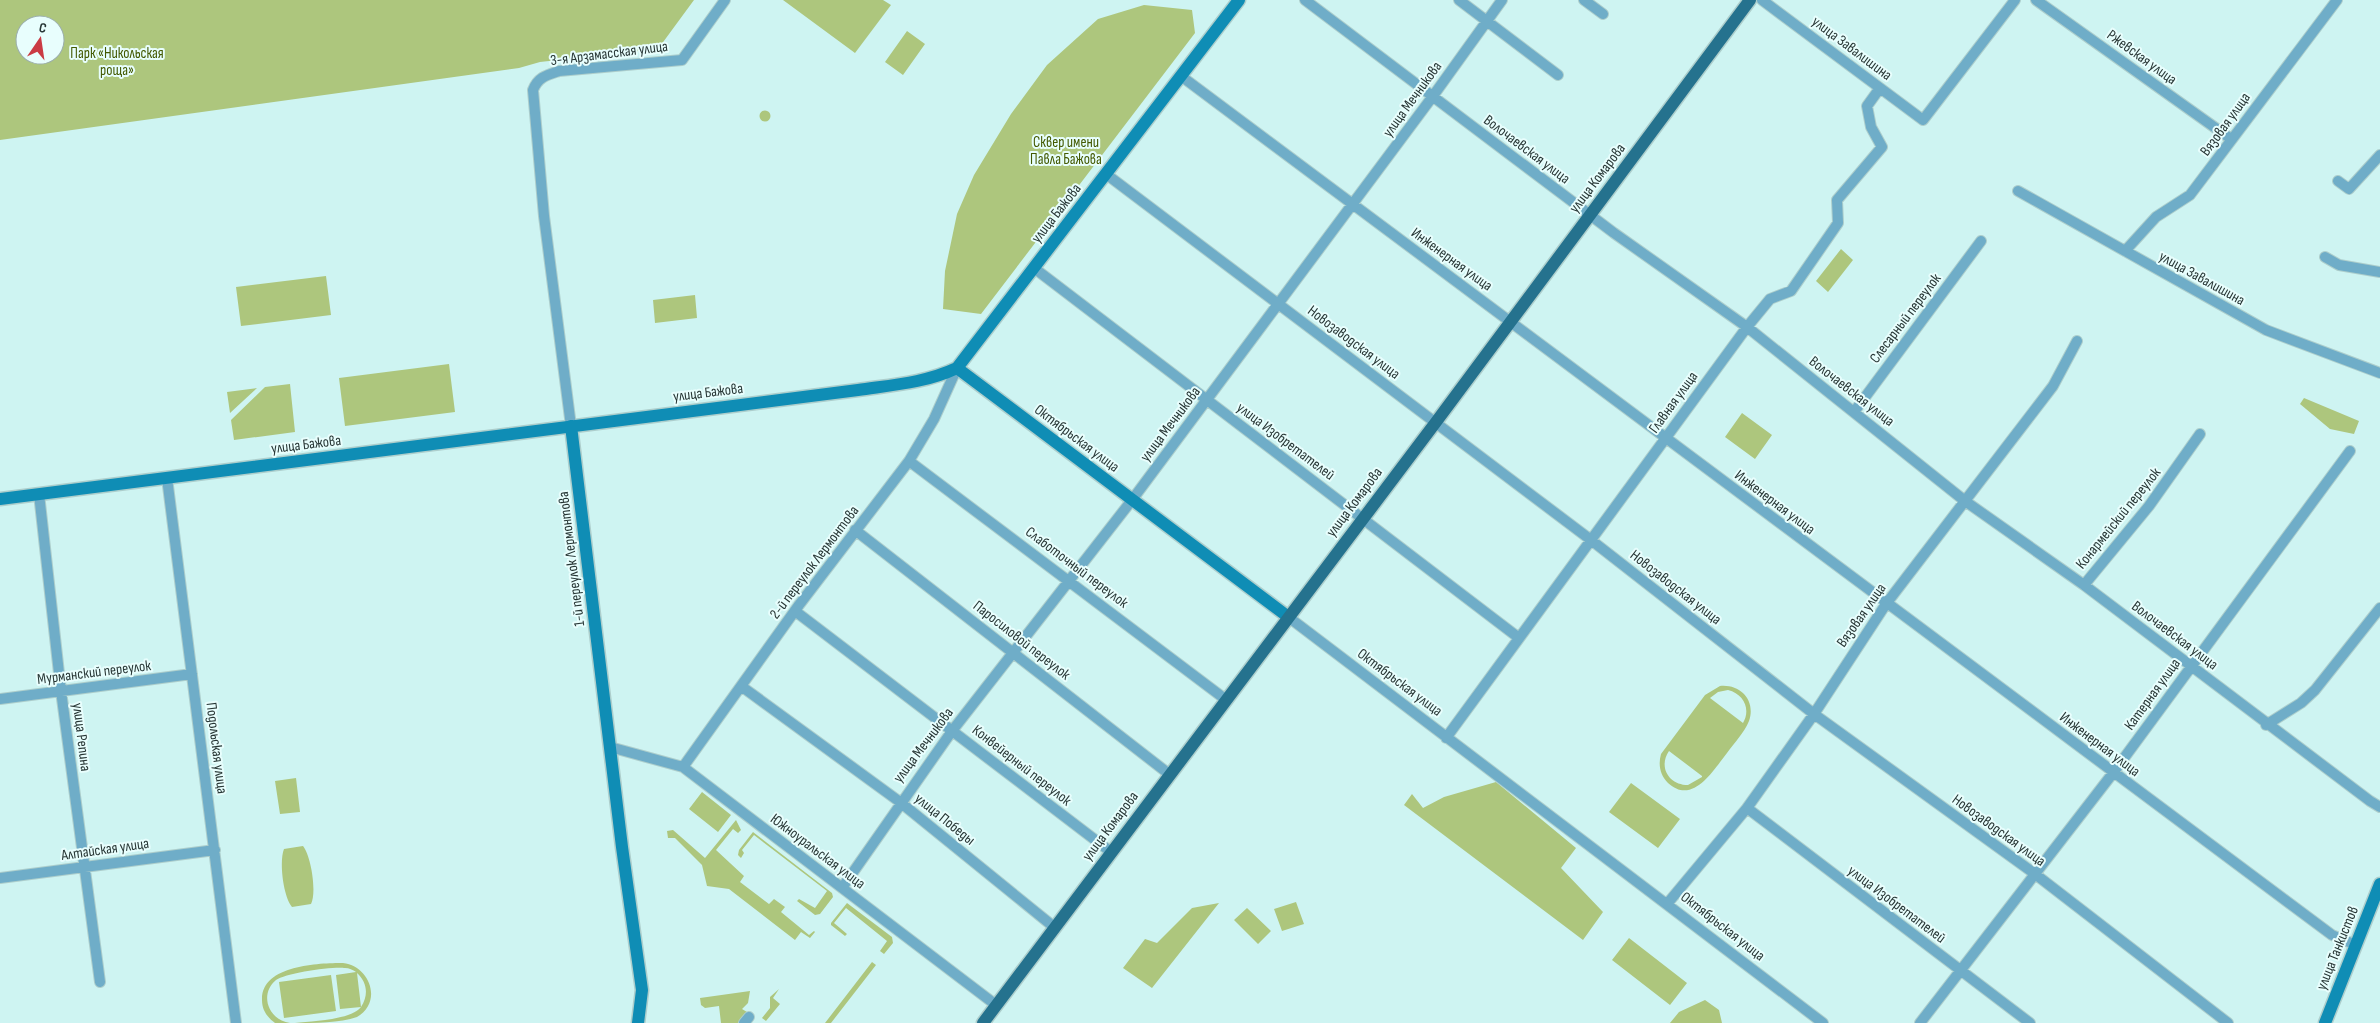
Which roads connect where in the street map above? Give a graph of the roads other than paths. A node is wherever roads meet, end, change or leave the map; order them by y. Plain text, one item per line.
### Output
1 (725, 0) edge
2 (1239, 0) edge
3 (1305, 0) edge
4 (1459, 0) edge
5 (1502, 0) edge
6 (1584, 0) edge
7 (1750, 0) edge
8 (1762, 0) edge
9 (2016, 0) edge
10 (2036, 0) edge
11 (2337, 0) edge
12 (1603, 14) dead end
13 (1487, 22) junction
14 (1558, 75) dead end
15 (1181, 76) junction
16 (1880, 88) junction
17 (533, 90) joint
18 (1433, 96) junction
19 (2231, 139) junction
20 (2380, 155) edge
21 (1106, 174) junction
22 (2338, 181) dead end
23 (2018, 191) dead end
24 (1353, 204) junction
25 (1590, 215) junction
26 (1981, 241) dead end
27 (2125, 251) junction
28 (2325, 257) dead end
29 (1034, 268) junction
30 (2380, 272) edge
31 (1278, 304) junction
32 (1510, 321) junction
33 (1747, 327) junction
34 (2077, 341) dead end
35 (956, 368) junction
36 (2380, 373) edge
37 (1206, 400) junction
38 (1854, 412) junction
39 (1436, 422) junction
40 (571, 426) junction
41 (2200, 434) dead end
42 (1665, 438) junction
43 (2350, 451) dead end
44 (909, 461) junction
45 (167, 478) junction
46 (39, 494) junction
47 (0, 499) edge
48 (1132, 500) junction
49 (1965, 501) junction
50 (1363, 518) junction
51 (855, 530) junction
52 (1591, 540) junction
53 (1069, 580) junction
54 (2084, 585) junction
55 (1886, 604) junction
56 (2380, 608) edge
57 (795, 611) junction
58 (1288, 616) junction
59 (1519, 638) junction
60 (1013, 653) junction
61 (2191, 666) junction
62 (192, 674) junction
63 (741, 686) junction
64 (61, 691) junction
65 (0, 699) edge
66 (1226, 699) junction
67 (1814, 714) junction
68 (2266, 725) junction
69 (952, 731) junction
70 (1446, 738) junction
71 (610, 747) junction
72 (683, 767) junction
73 (2113, 773) junction
74 (1169, 774) junction
75 (900, 802) junction
76 (2380, 807) edge
77 (1747, 808) junction
78 (214, 850) junction
79 (1111, 852) junction
80 (83, 867) junction
81 (2035, 874) junction
82 (0, 878) edge
83 (2380, 884) edge
84 (842, 888) junction
85 (1668, 904) junction
86 (1054, 927) junction
87 (2356, 945) junction
88 (1961, 971) junction
89 (100, 982) dead end
90 (996, 1005) junction
91 (236, 1023) edge
92 (638, 1023) edge
93 (983, 1023) edge
94 (1824, 1023) edge
95 (1920, 1023) edge
96 (2030, 1023) edge
97 (2228, 1023) edge
98 (2325, 1023) edge

1 - 17 street, 3-я Арзамасская улица
2 - 15 main road, улица Бажова
3 - 18 street, Волочаевская улица
4 - 13 street
5 - 13 street, улица Мечникова
6 - 12 street
7 - 25 main road, улица Комарова
8 - 16 street, улица Завалишина
9 - 16 street, улица Завалишина
10 - 19 street, Ржевская улица
11 - 19 street, Вязовая улица
13 - 14 street
13 - 18 street, улица Мечникова
15 - 21 main road, улица Бажова
15 - 24 street, Инженерная улица
16 - 33 street, Главная улица
17 - 40 street, 1-й переулок Лермонтова
18 - 24 street, улица Мечникова
18 - 25 street, Волочаевская улица
19 - 27 street, Вязовая улица
20 - 22 street
21 - 29 main road, улица Бажова
21 - 31 street, Новозаводская улица
23 - 27 street, улица Завалишина
24 - 31 street, улица Мечникова
24 - 32 street, Инженерная улица
25 - 32 main road, улица Комарова
25 - 33 street, Волочаевская улица
26 - 38 street, Слесарный переулок
27 - 36 street, улица Завалишина
28 - 30 street
29 - 35 main road, улица Бажова
29 - 37 street, улица Изобретателей
31 - 37 street, улица Мечникова
31 - 39 street, Новозаводская улица
32 - 39 main road, улица Комарова
32 - 42 street, Инженерная улица
33 - 38 street, Волочаевская улица
33 - 42 street, Главная улица
34 - 49 street, Вязовая улица
35 - 40 main road, улица Бажова
35 - 44 street, 2-й переулок Лермонтова
35 - 48 main road, Октябрьская улица
37 - 48 street, улица Мечникова
37 - 50 street, улица Изобретателей
38 - 49 street, Волочаевская улица
39 - 50 main road, улица Комарова
39 - 52 street, Новозаводская улица
40 - 45 main road, улица Бажова
40 - 71 main road, 1-й переулок Лермонтова
41 - 54 street, Конармейский переулок
42 - 52 street, Главная улица
42 - 55 street, Инженерная улица
43 - 61 street, Катерная улица
44 - 51 street, 2-й переулок Лермонтова
44 - 53 street, Слаботочный переулок
45 - 46 main road, улица Бажова
45 - 62 street, Подольская улица
46 - 47 main road, улица Бажова
46 - 64 street, улица Репина
48 - 53 street, улица Мечникова
48 - 58 main road, Октябрьская улица
49 - 54 street, Волочаевская улица
49 - 55 street, Вязовая улица
50 - 58 main road, улица Комарова
50 - 59 street, улица Изобретателей
51 - 57 street, 2-й переулок Лермонтова
51 - 60 street, Паросиловой переулок
52 - 59 street, Главная улица
52 - 67 street, Новозаводская улица
53 - 60 street, улица Мечникова
53 - 66 street, Слаботочный переулок
54 - 61 street, Волочаевская улица
55 - 67 street, Вязовая улица
55 - 73 street, Инженерная улица
56 - 68 street
57 - 63 street, 2-й переулок Лермонтова
57 - 69 street, Конвейерный переулок
58 - 66 main road, улица Комарова
58 - 70 street, Октябрьская улица
59 - 70 street, Главная улица
60 - 69 street, улица Мечникова
60 - 74 street, Паросиловой переулок
61 - 68 street, Волочаевская улица
61 - 73 street, Катерная улица
62 - 64 street, Мурманский переулок
62 - 78 street, Подольская улица
63 - 72 street, 2-й переулок Лермонтова
63 - 75 street, улица Победы
64 - 65 street, Мурманский переулок
64 - 80 street, улица Репина
66 - 74 main road, улица Комарова
67 - 77 street, Вязовая улица
67 - 81 street, Новозаводская улица
68 - 76 street, Волочаевская улица
69 - 75 street, улица Мечникова
69 - 79 street, Конвейерный переулок
70 - 85 street, Октябрьская улица
71 - 72 street, Южноуральская улица
71 - 92 main road, 1-й переулок Лермонтова
72 - 84 street, Южноуральская улица
73 - 81 street, Катерная улица
73 - 87 street, Инженерная улица
74 - 79 main road, улица Комарова
75 - 84 street, улица Мечникова
75 - 86 street, улица Победы
77 - 85 street, Вязовая улица
77 - 88 street, улица Изобретателей
78 - 80 street, Алтайская улица
78 - 91 street, Подольская улица
79 - 86 main road, улица Комарова
80 - 82 street, Алтайская улица
80 - 89 street, улица Репина
81 - 88 street, Катерная улица
81 - 97 street, Новозаводская улица
83 - 87 main road, улица Танкистов
84 - 90 street, Южноуральская улица
85 - 94 street, Октябрьская улица
86 - 90 main road, улица Комарова
87 - 98 main road, улица Танкистов
88 - 95 street, Катерная улица
88 - 96 street, улица Изобретателей
90 - 93 main road, улица Комарова

